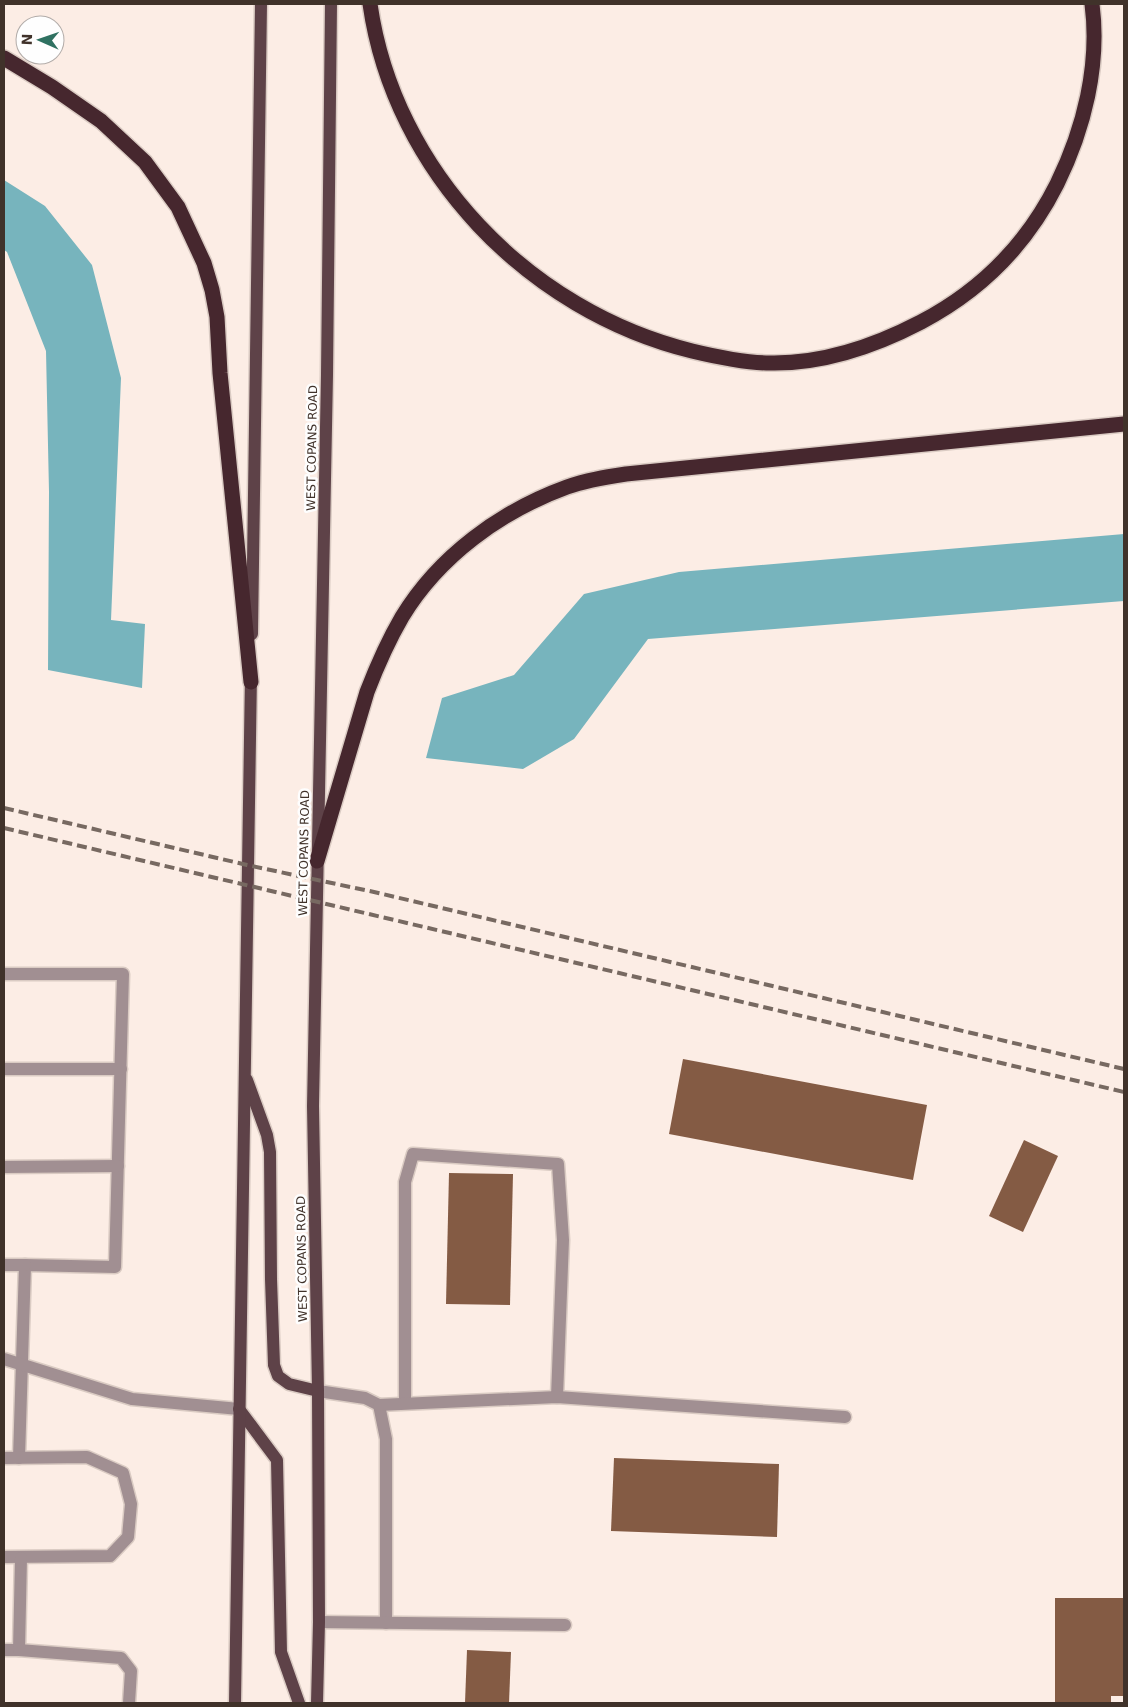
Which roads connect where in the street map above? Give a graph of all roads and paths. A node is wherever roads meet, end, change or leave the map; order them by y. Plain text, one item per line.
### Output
1 (261, 4) edge
2 (332, 4) edge
3 (370, 4) edge
4 (1092, 4) edge
5 (4, 58) edge
6 (1124, 424) edge
7 (251, 682) junction
8 (317, 861) junction
9 (4, 974) edge
10 (121, 1068) junction
11 (4, 1069) edge
12 (244, 1073) junction
13 (118, 1166) junction
14 (4, 1167) edge
15 (4, 1265) edge
16 (25, 1265) junction
17 (4, 1359) edge
18 (21, 1365) junction
19 (318, 1392) junction
20 (557, 1397) junction
21 (405, 1403) junction
22 (379, 1405) junction
23 (239, 1409) junction
24 (845, 1417) dead end
25 (4, 1458) edge
26 (19, 1458) junction
27 (4, 1557) edge
28 (20, 1558) junction
29 (319, 1622) junction
30 (386, 1623) junction
31 (565, 1624) dead end
32 (4, 1650) edge
33 (19, 1650) junction
34 (130, 1703) edge
35 (236, 1703) edge
36 (299, 1703) edge
37 (317, 1703) edge

1 - 7 main road
2 - 8 main road, WEST COPANS ROAD
3 - 4 highway
5 - 7 highway
6 - 8 highway
7 - 12 main road
8 - 19 main road, WEST COPANS ROAD
9 - 10 lane
10 - 11 lane
10 - 13 lane
12 - 19 main road
12 - 23 main road
13 - 14 lane
13 - 16 lane
15 - 16 lane
16 - 18 lane
17 - 18 lane
18 - 23 lane
18 - 26 lane
19 - 22 lane
19 - 29 main road, WEST COPANS ROAD
20 - 21 lane
20 - 21 lane
20 - 24 lane
21 - 22 lane
22 - 30 lane
23 - 35 main road
23 - 36 main road
25 - 26 lane
26 - 28 lane
27 - 28 lane
28 - 33 lane
29 - 30 lane
29 - 37 main road, WEST COPANS ROAD
30 - 31 lane
32 - 33 lane
33 - 34 lane

